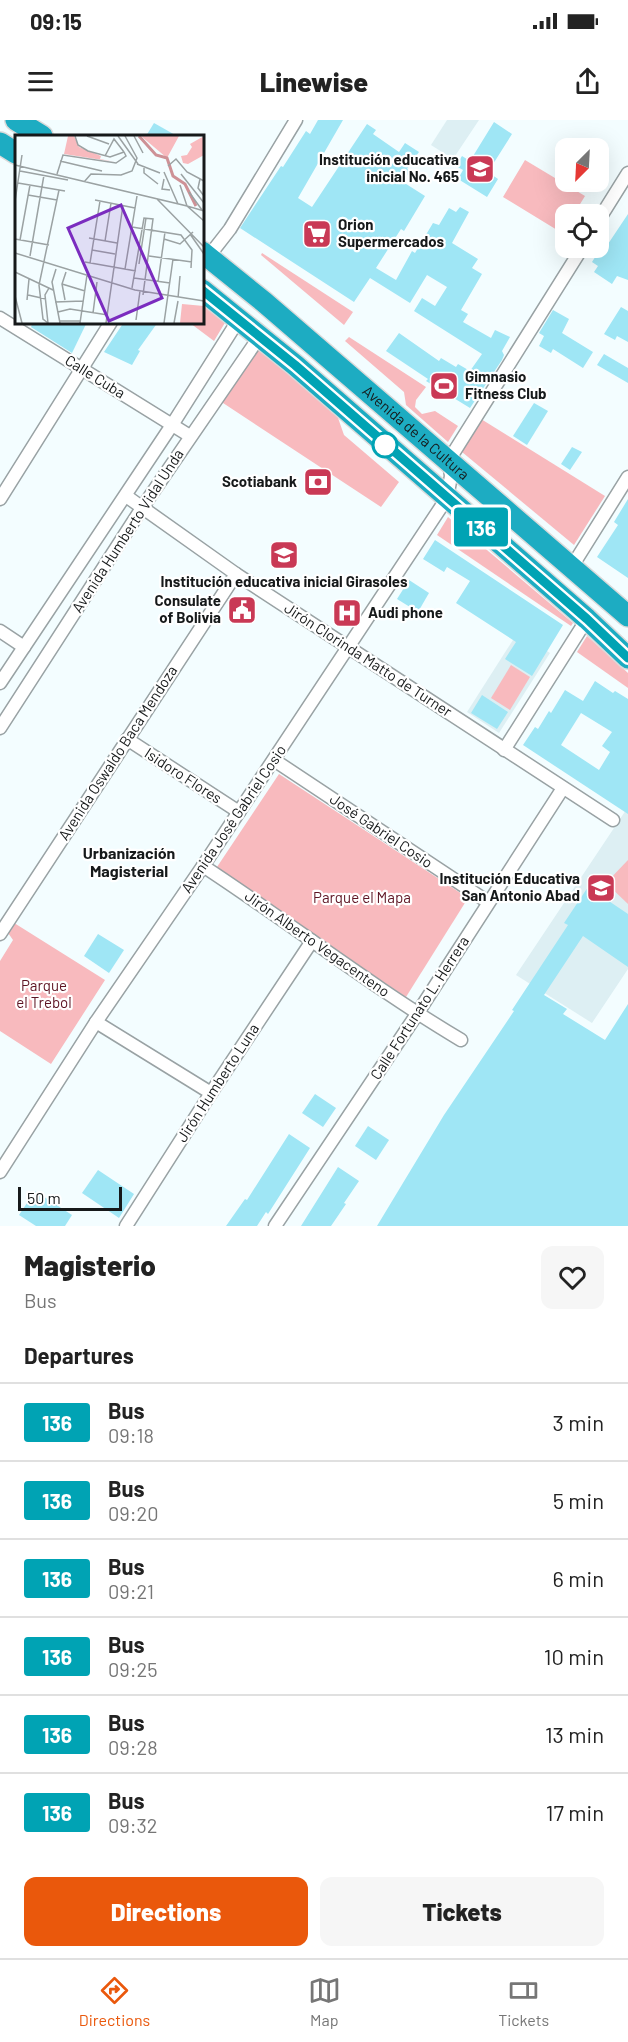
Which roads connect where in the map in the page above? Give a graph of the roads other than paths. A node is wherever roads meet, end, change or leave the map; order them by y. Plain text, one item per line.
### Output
1 (16, 120) edge
2 (296, 120) edge
3 (40, 135) edge
4 (0, 143) edge
5 (15, 152) edge
6 (628, 173) edge
7 (624, 190) edge
8 (609, 208) edge
9 (204, 258) edge
10 (576, 258) edge
11 (204, 292) edge
12 (0, 318) edge
13 (239, 319) junction
14 (110, 324) edge
15 (260, 336) junction
16 (82, 369) junction
17 (172, 425) junction
18 (190, 436) junction
19 (449, 460) junction
20 (628, 477) edge
21 (126, 496) junction
22 (447, 498) junction
23 (0, 499) edge
24 (142, 508) junction
25 (571, 568) junction
26 (236, 574) junction
27 (628, 616) edge
28 (587, 619) junction
29 (0, 631) edge
30 (24, 647) junction
31 (349, 647) junction
32 (628, 658) edge
33 (0, 682) edge
34 (0, 728) edge
35 (127, 739) junction
36 (504, 750) junction
37 (274, 760) junction
38 (563, 788) junction
39 (239, 812) junction
40 (613, 820) dead end
41 (203, 866) junction
42 (488, 902) junction
43 (0, 934) edge
44 (312, 941) junction
45 (417, 1014) junction
46 (96, 1022) junction
47 (461, 1041) dead end
48 (211, 1093) junction
49 (0, 1172) edge
50 (126, 1226) edge
51 (275, 1226) edge

1 - 3 highway
2 - 9 street
4 - 5 highway
6 - 7 street
7 - 8 street
9 - 19 highway, Avenida de la Cultura
10 - 19 street
11 - 13 highway, Avenida de la Cultura
12 - 16 street, Calle Cuba
13 - 15 highway, Avenida de la Cultura
13 - 17 street, Avenida Humberto Vidal Unda
14 - 16 street
15 - 18 street, Avenida Humberto Vidal Unda
15 - 22 highway, Avenida de la Cultura
16 - 17 street, Calle Cuba
16 - 23 street
17 - 18 street, Calle Cuba
17 - 21 street, Avenida Humberto Vidal Unda
18 - 24 street, Avenida Humberto Vidal Unda
19 - 22 street, Avenida José Gabriel Cosio
19 - 25 highway, Avenida de la Cultura
20 - 25 street
21 - 24 street, Jirón Clorinda Matto de Turner
21 - 30 street, Avenida Humberto Vidal Unda
22 - 28 highway, Avenida de la Cultura
22 - 31 street, Avenida José Gabriel Cosio
24 - 26 street, Jirón Clorinda Matto de Turner
24 - 34 street, Avenida Humberto Vidal Unda
25 - 27 highway, Avenida de la Cultura
26 - 31 street, Jirón Clorinda Matto de Turner
26 - 35 street, Avenida Oswaldo Baca Mendoza
28 - 32 highway, Avenida de la Cultura
28 - 36 street
29 - 30 street
30 - 33 street, Avenida Humberto Vidal Unda
31 - 36 street, Jirón Clorinda Matto de Turner
31 - 37 street, Avenida José Gabriel Cosio
35 - 39 street, Isidoro Flores
35 - 43 street, Avenida Oswaldo Baca Mendoza
36 - 38 street, Jirón Clorinda Matto de Turner
37 - 39 street, Avenida José Gabriel Cosio
37 - 42 street, José Gabriel Cosio
38 - 40 street, Jirón Clorinda Matto de Turner
38 - 42 street, Calle Fortunato L. Herrera
39 - 41 street, Avenida José Gabriel Cosio
41 - 44 street, Jirón Alberto Vegacenteno
41 - 46 street, Avenida José Gabriel Cosio
42 - 45 street, Calle Fortunato L. Herrera
44 - 45 street, Jirón Alberto Vegacenteno
44 - 48 street, Jirón Humberto Luna
45 - 47 street, Jirón Alberto Vegacenteno
45 - 51 street, Calle Fortunato L. Herrera
46 - 48 street
46 - 49 street, Avenida José Gabriel Cosio
48 - 50 street, Jirón Humberto Luna

